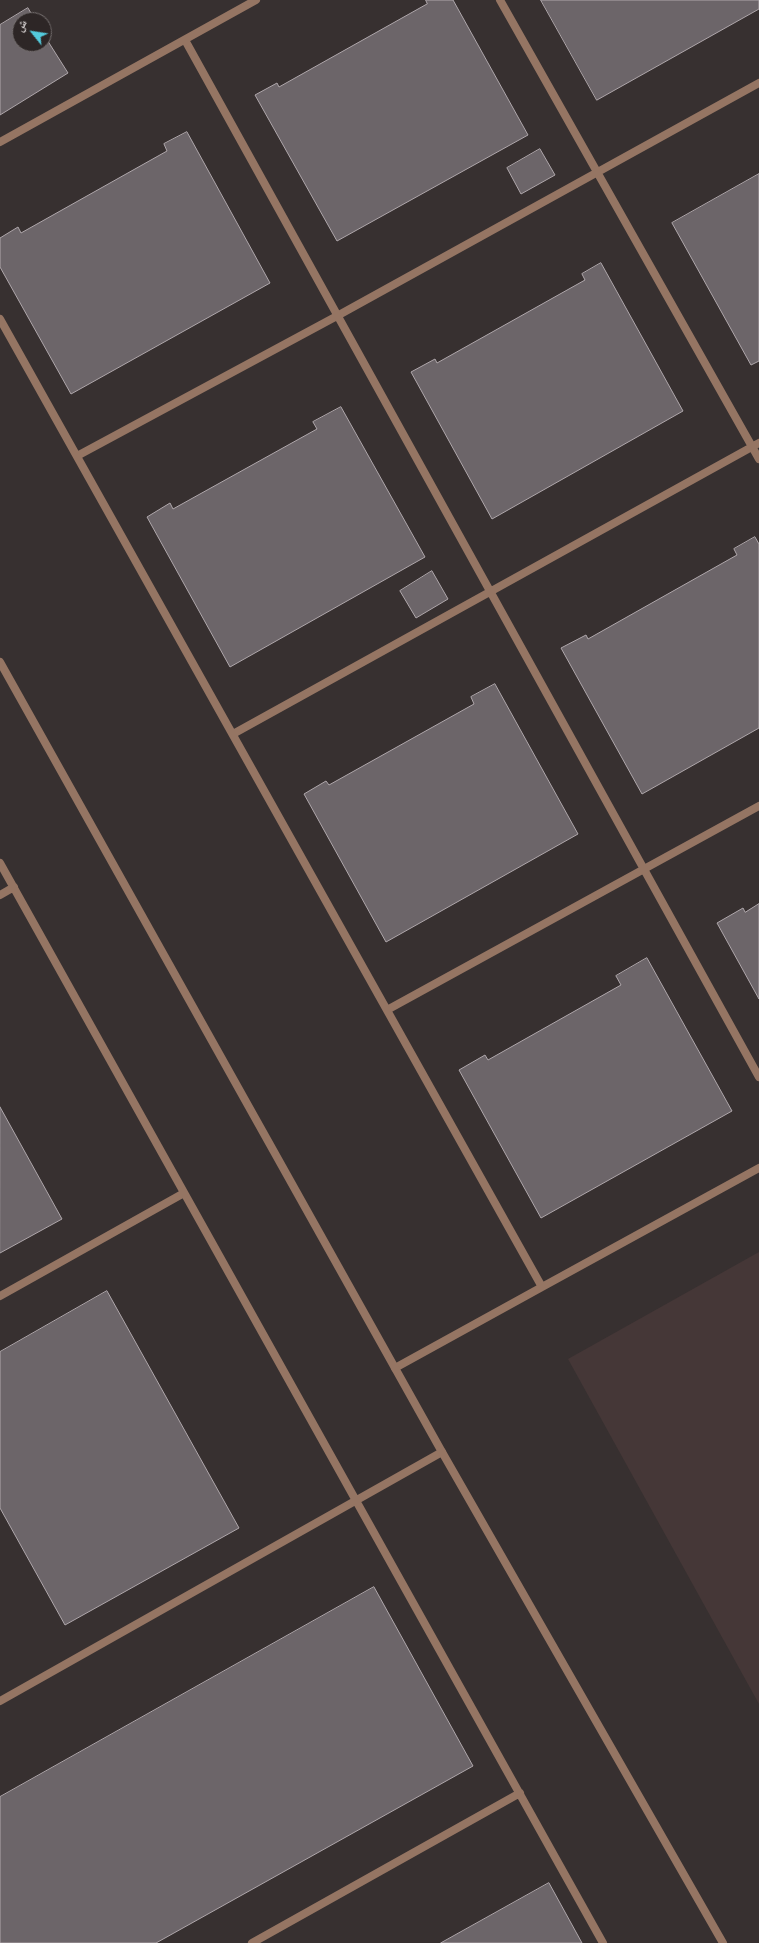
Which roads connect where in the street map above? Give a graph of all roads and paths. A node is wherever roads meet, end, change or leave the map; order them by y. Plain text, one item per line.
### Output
1 (256, 0) edge
2 (500, 0) edge
3 (185, 40) junction
4 (759, 83) edge
5 (0, 142) edge
6 (598, 173) junction
7 (337, 316) junction
8 (0, 319) edge
9 (755, 445) edge
10 (77, 456) junction
11 (759, 459) edge
12 (490, 592) junction
13 (0, 662) edge
14 (233, 734) junction
15 (759, 806) edge
16 (0, 863) edge
17 (644, 869) junction
18 (14, 887) junction
19 (0, 895) edge
20 (387, 1010) junction
21 (759, 1077) edge
22 (759, 1168) edge
23 (184, 1193) junction
24 (542, 1287) junction
25 (0, 1296) edge
26 (396, 1368) junction
27 (442, 1452) junction
28 (356, 1500) junction
29 (0, 1701) edge
30 (520, 1793) junction
31 (252, 1943) edge
32 (603, 1943) edge
33 (722, 1943) edge

1 - 3 street
2 - 6 street
3 - 5 street
3 - 7 street
4 - 6 street
6 - 7 street
6 - 9 street
7 - 10 street
7 - 12 street
8 - 10 street
9 - 11 street
9 - 12 street
10 - 14 street
12 - 14 street
12 - 17 street
13 - 26 street
14 - 20 street
15 - 17 street
16 - 18 street
17 - 20 street
17 - 21 street
18 - 19 street
18 - 23 street
20 - 24 street
22 - 24 street
23 - 25 street
23 - 28 street
24 - 26 street
26 - 27 street
27 - 28 street
27 - 33 street
28 - 29 street
28 - 30 street
30 - 31 street
30 - 32 street

